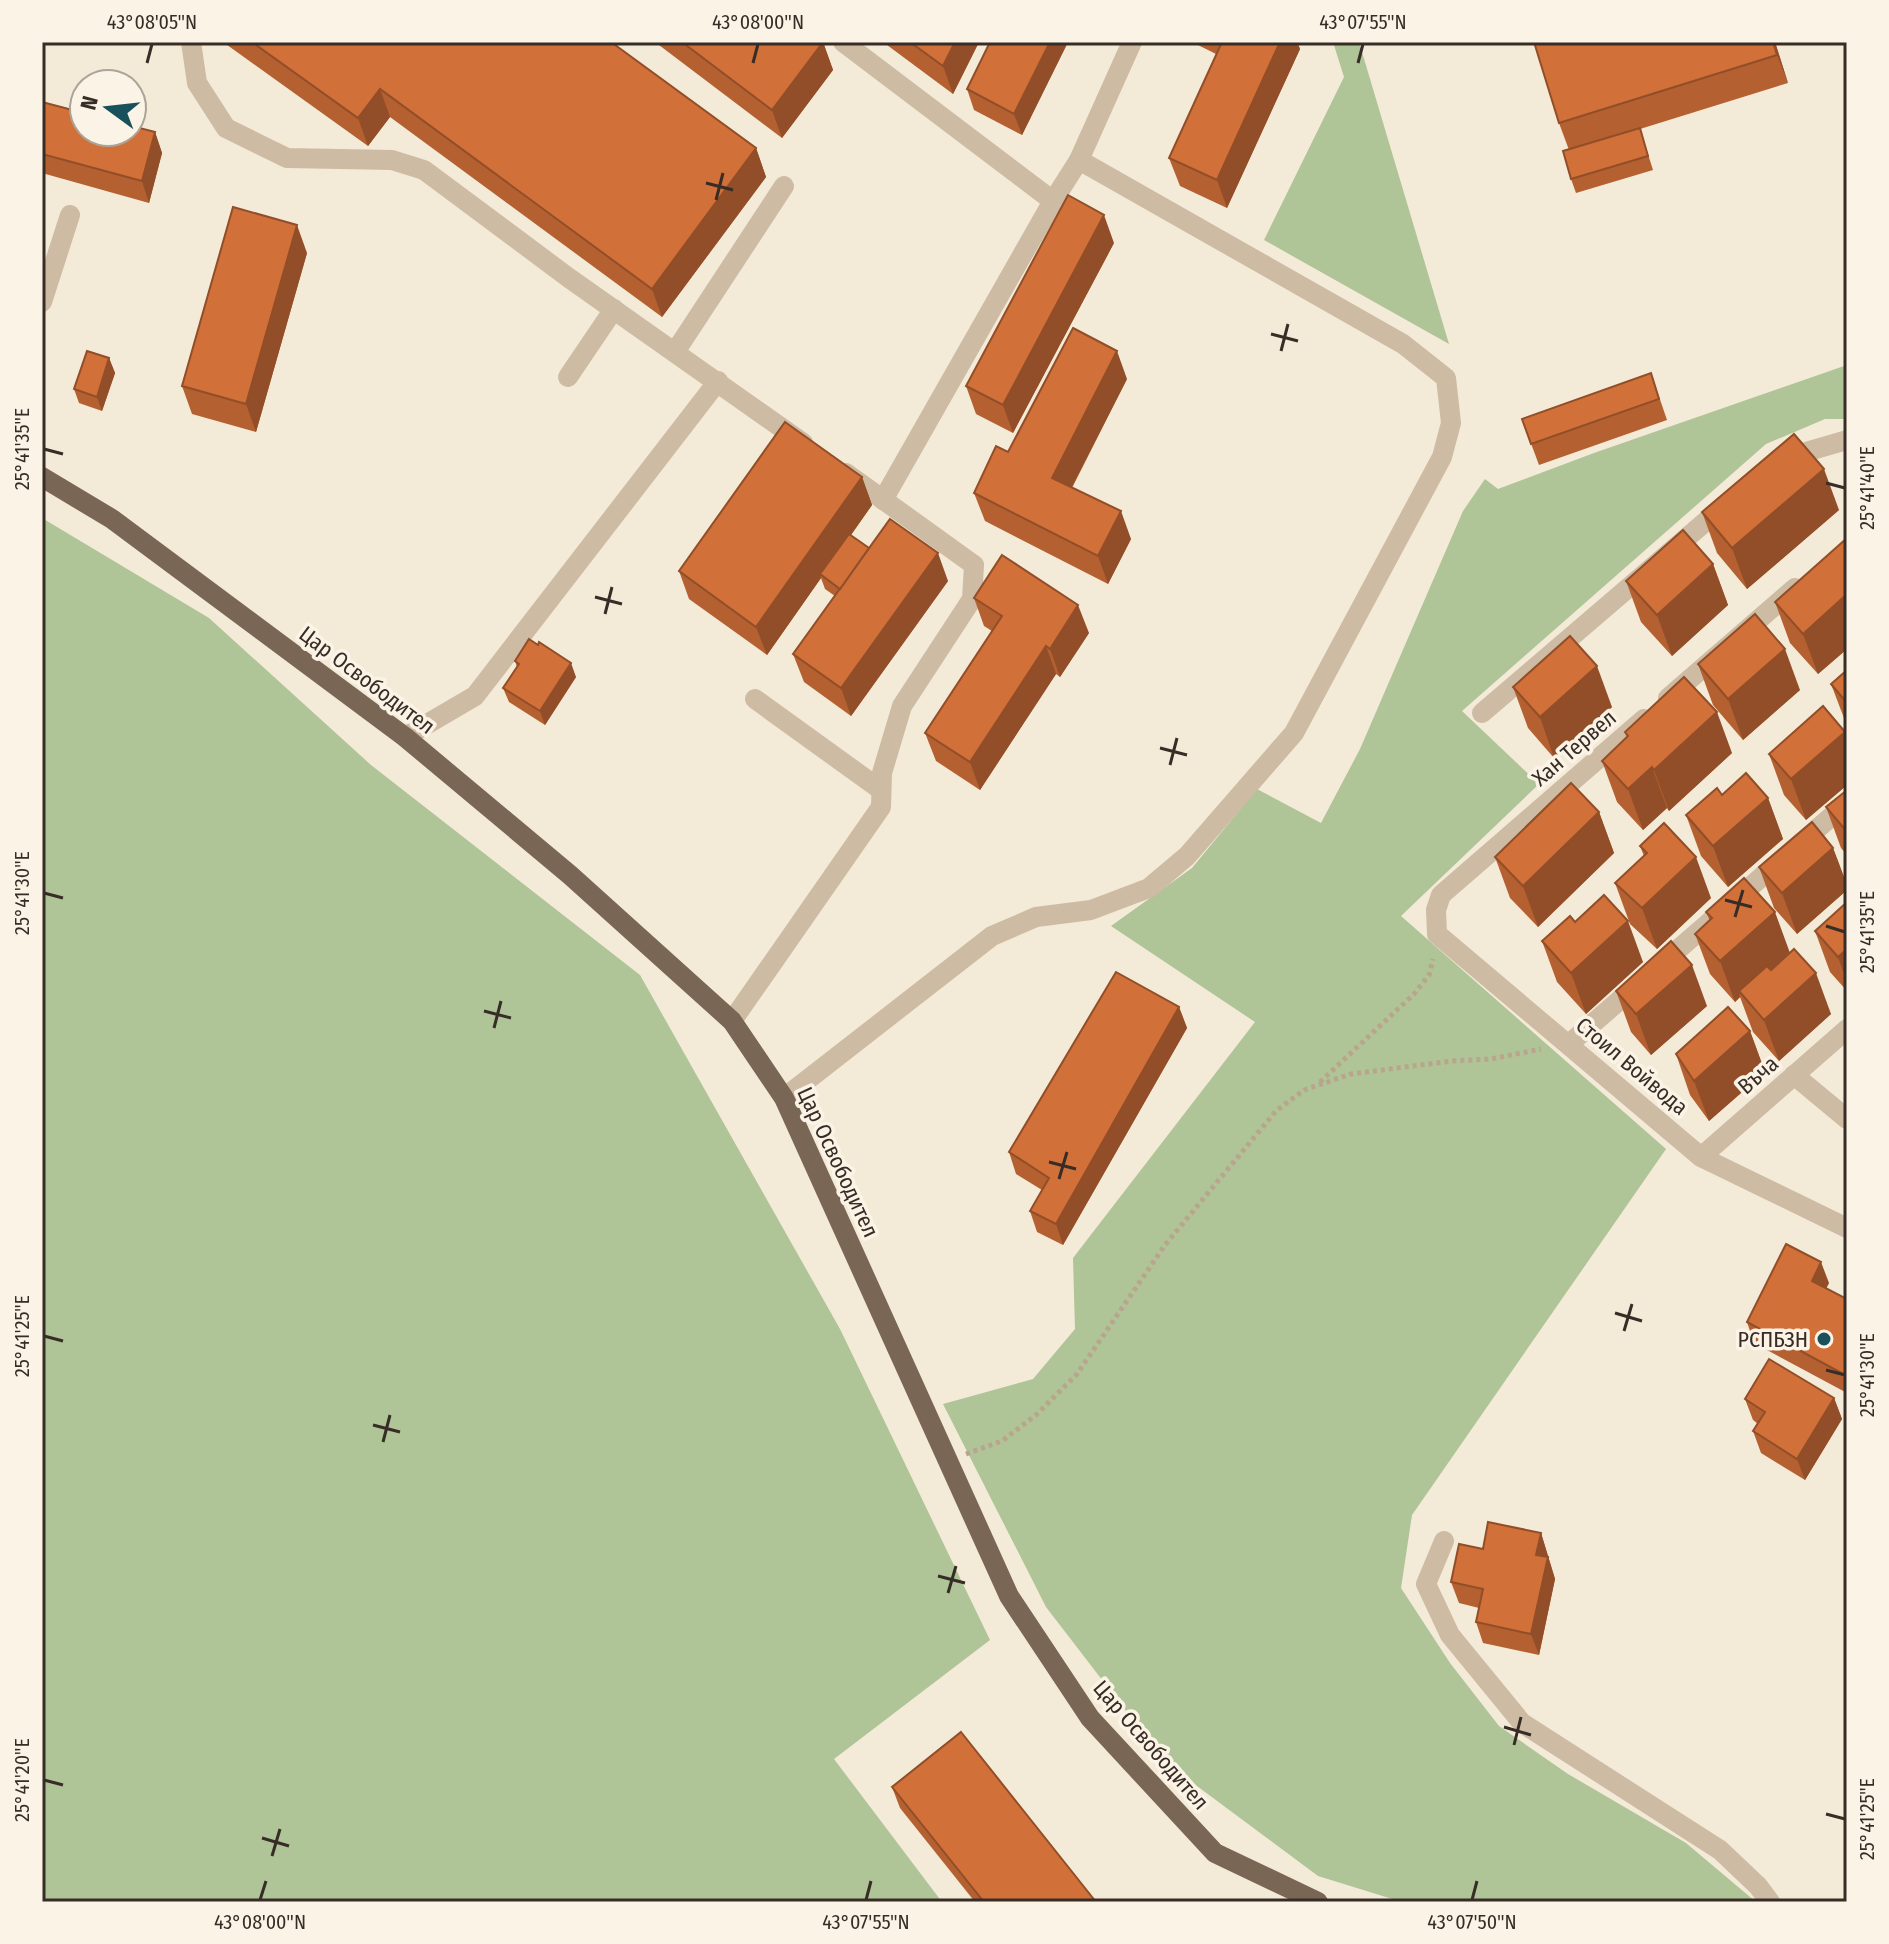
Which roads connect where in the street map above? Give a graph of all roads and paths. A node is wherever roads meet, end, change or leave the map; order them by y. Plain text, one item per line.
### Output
1 (191, 42) edge
2 (843, 42) edge
3 (1132, 42) edge
4 (1079, 160) junction
5 (784, 186) dead end
6 (1053, 201) junction
7 (70, 215) dead end
8 (42, 302) edge
9 (614, 309) junction
10 (675, 352) junction
11 (568, 377) dead end
12 (718, 381) junction
13 (1847, 440) edge
14 (1763, 472) edge
15 (42, 477) edge
16 (1740, 492) edge
17 (883, 500) junction
18 (1811, 574) edge
19 (755, 699) dead end
20 (1482, 713) dead end
21 (405, 737) junction
22 (881, 790) junction
23 (1847, 803) edge
24 (1437, 934) junction
25 (732, 1021) junction
26 (1847, 1029) edge
27 (1569, 1044) junction
28 (1794, 1075) junction
29 (1317, 1086) junction
30 (784, 1098) junction
31 (1847, 1119) edge
32 (1701, 1157) junction
33 (1847, 1228) edge
34 (946, 1461) junction
35 (1444, 1541) dead end
36 (1318, 1902) edge
37 (1770, 1902) edge

1 - 9 street
2 - 6 street
3 - 4 street
4 - 6 street
4 - 30 street
5 - 10 street
6 - 17 street
7 - 8 street
9 - 10 street
9 - 11 street
10 - 12 street
12 - 17 street
12 - 21 street
13 - 14 street
15 - 21 main road, Цар Освободител
16 - 20 street
17 - 22 street
18 - 24 street, Хан Тервел
19 - 22 street
21 - 25 main road, Цар Освободител
22 - 25 street
23 - 27 street
24 - 27 street, Стоил Войвода
24 - 29 path
25 - 30 main road, Цар Освободител
26 - 28 street, Въча
27 - 29 path
27 - 32 street, Стоил Войвода
28 - 31 street
28 - 32 street, Въча
29 - 34 path
30 - 34 main road, Цар Освободител
32 - 33 street, Стоил Войвода
34 - 36 main road, Цар Освободител
35 - 37 street

